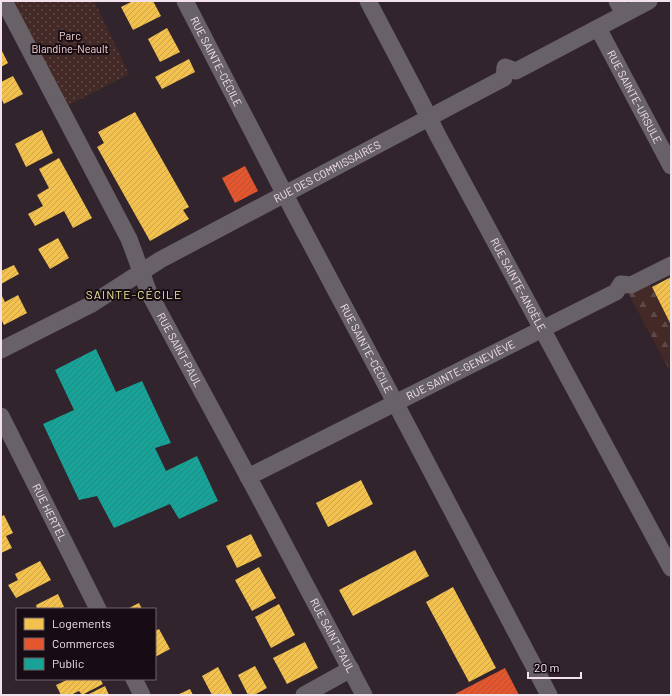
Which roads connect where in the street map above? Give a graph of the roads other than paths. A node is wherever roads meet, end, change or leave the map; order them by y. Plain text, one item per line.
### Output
1 (4, 1) edge
2 (185, 1) edge
3 (368, 1) edge
4 (649, 1) edge
5 (620, 8) edge
6 (598, 28) junction
7 (429, 118) junction
8 (671, 166) edge
9 (285, 194) junction
10 (671, 265) edge
11 (141, 272) junction
12 (543, 329) junction
13 (1, 350) edge
14 (395, 403) junction
15 (1, 416) edge
16 (248, 477) junction
17 (671, 568) edge
18 (97, 608) edge
19 (351, 669) junction
20 (134, 680) edge
21 (142, 695) edge
22 (304, 695) edge
23 (364, 695) edge
24 (549, 695) edge

1 - 11 street, RUE SAINT-PAUL
2 - 9 street, RUE SAINTE-CÉCILE
3 - 7 street, RUE SAINTE-ANGÈLE
4 - 5 street, RUE DES COMMISSAIRES
5 - 6 street, RUE DES COMMISSAIRES
6 - 7 street, RUE DES COMMISSAIRES
6 - 8 street, RUE SAINTE-URSULE
7 - 9 street, RUE DES COMMISSAIRES
7 - 12 street, RUE SAINTE-ANGÈLE
9 - 11 street, RUE DES COMMISSAIRES
9 - 14 street, RUE SAINTE-CÉCILE
10 - 12 street, RUE SAINTE-GENEVIÈVE
11 - 13 street, RUE DES COMMISSAIRES
11 - 16 street, RUE SAINT-PAUL
12 - 14 street, RUE SAINTE-GENEVIÈVE
12 - 17 street, RUE SAINTE-ANGÈLE
14 - 16 street, RUE SAINTE-GENEVIÈVE
14 - 24 street, RUE SAINTE-CÉCILE
15 - 18 street, RUE HERTEL
16 - 19 street, RUE SAINT-PAUL
19 - 22 street
19 - 23 street, RUE SAINT-PAUL
20 - 21 street

